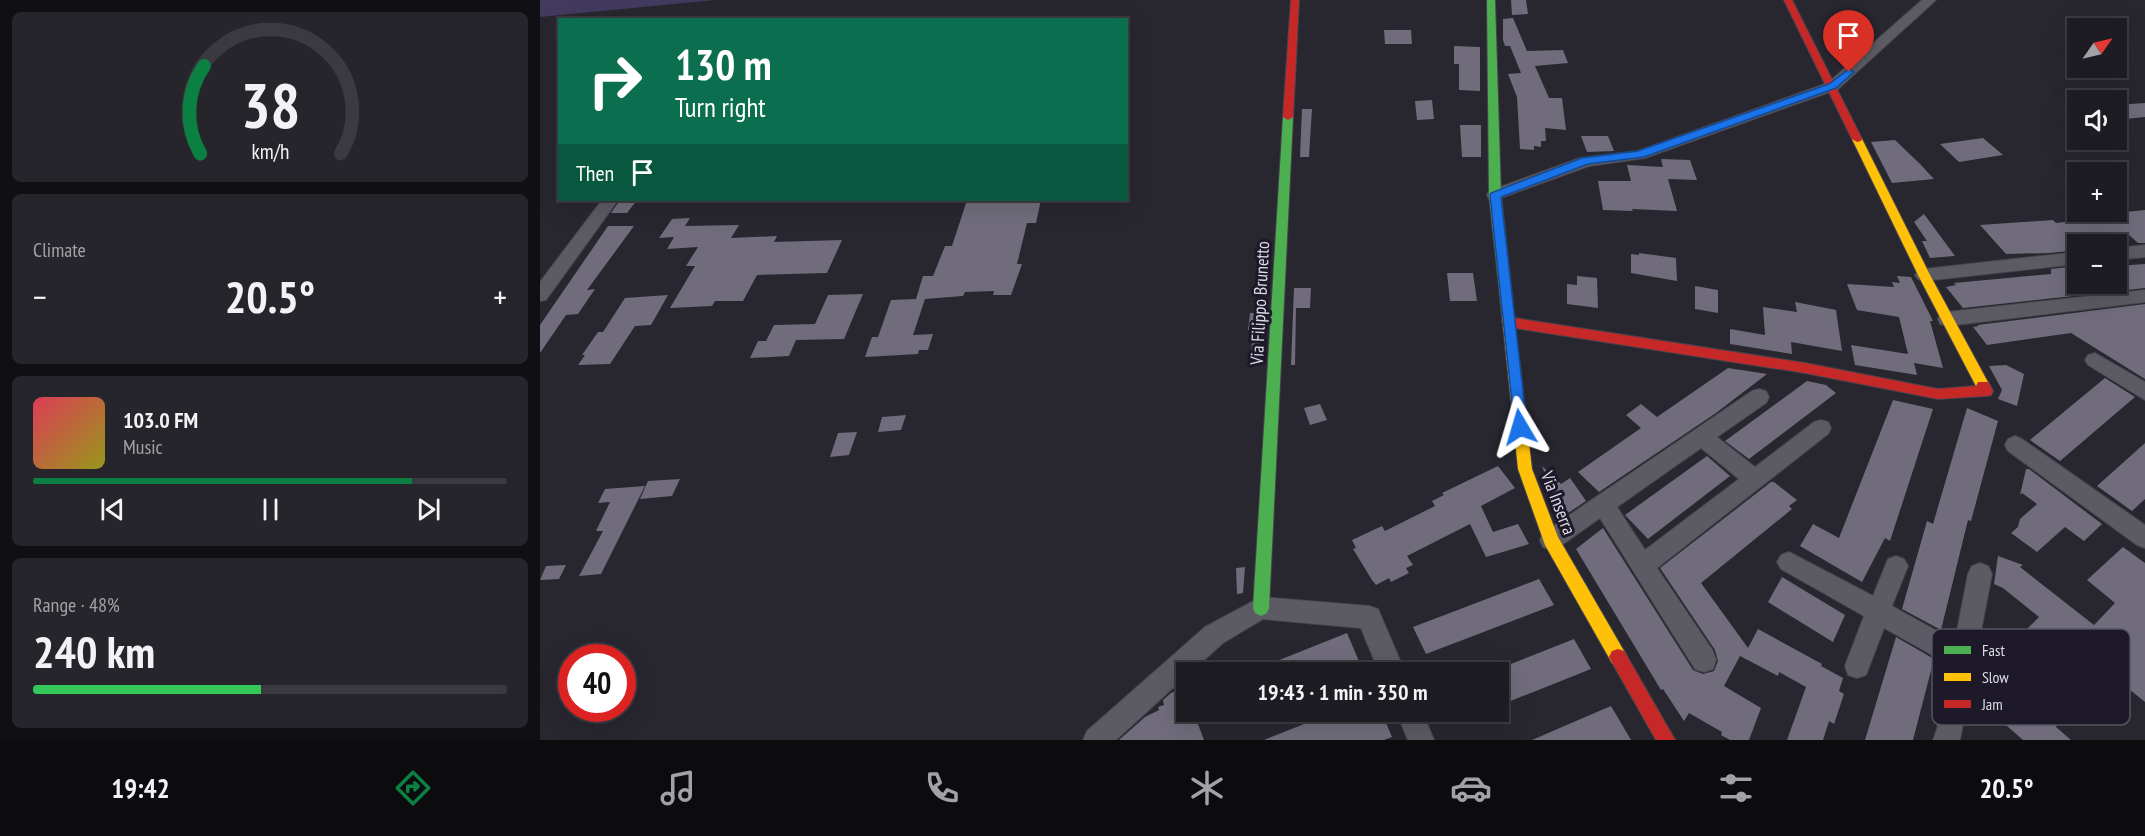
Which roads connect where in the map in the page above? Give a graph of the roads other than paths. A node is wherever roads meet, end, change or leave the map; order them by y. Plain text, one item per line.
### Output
1 (1295, 0) edge
2 (1491, 0) edge
3 (1788, 0) edge
4 (1930, 0) edge
5 (1833, 86) junction
6 (1495, 195) junction
7 (609, 201) edge
8 (2145, 251) edge
9 (2127, 253) edge
10 (2067, 259) edge
11 (1924, 275) junction
12 (540, 295) edge
13 (2145, 296) edge
14 (1947, 319) junction
15 (1508, 322) junction
16 (2095, 360) dead end
17 (2145, 392) edge
18 (1759, 397) dead end
19 (1821, 428) dead end
20 (1702, 436) junction
21 (2015, 446) dead end
22 (1754, 479) junction
23 (1604, 504) junction
24 (2145, 538) edge
25 (1551, 540) junction
26 (1789, 562) dead end
27 (1643, 565) junction
28 (1896, 566) dead end
29 (1980, 574) dead end
30 (1261, 608) junction
31 (1877, 613) junction
32 (1970, 629) edge
33 (1932, 642) edge
34 (1704, 660) dead end
35 (1388, 662) edge
36 (1857, 666) dead end
37 (1414, 722) edge
38 (1951, 725) edge
39 (1096, 740) edge
40 (1421, 740) edge
41 (1666, 740) edge
42 (1946, 740) edge

1 - 30 street, Via Filippo Brunetto
2 - 6 street, Via Inserra
3 - 5 street
4 - 5 street
5 - 6 street
5 - 11 street
6 - 15 street, Via Inserra
7 - 12 street
8 - 9 street
10 - 11 street
11 - 14 street
13 - 14 street
14 - 15 street
15 - 25 street, Via Inserra
16 - 17 street
18 - 20 street
19 - 22 street
20 - 22 street
20 - 23 street
21 - 24 street
22 - 27 street
23 - 25 street
23 - 27 street
25 - 41 street, Via Inserra
26 - 31 street
27 - 34 street
28 - 31 street
29 - 32 street
30 - 35 street
30 - 39 street
31 - 33 street
31 - 36 street
37 - 40 street
38 - 42 street

